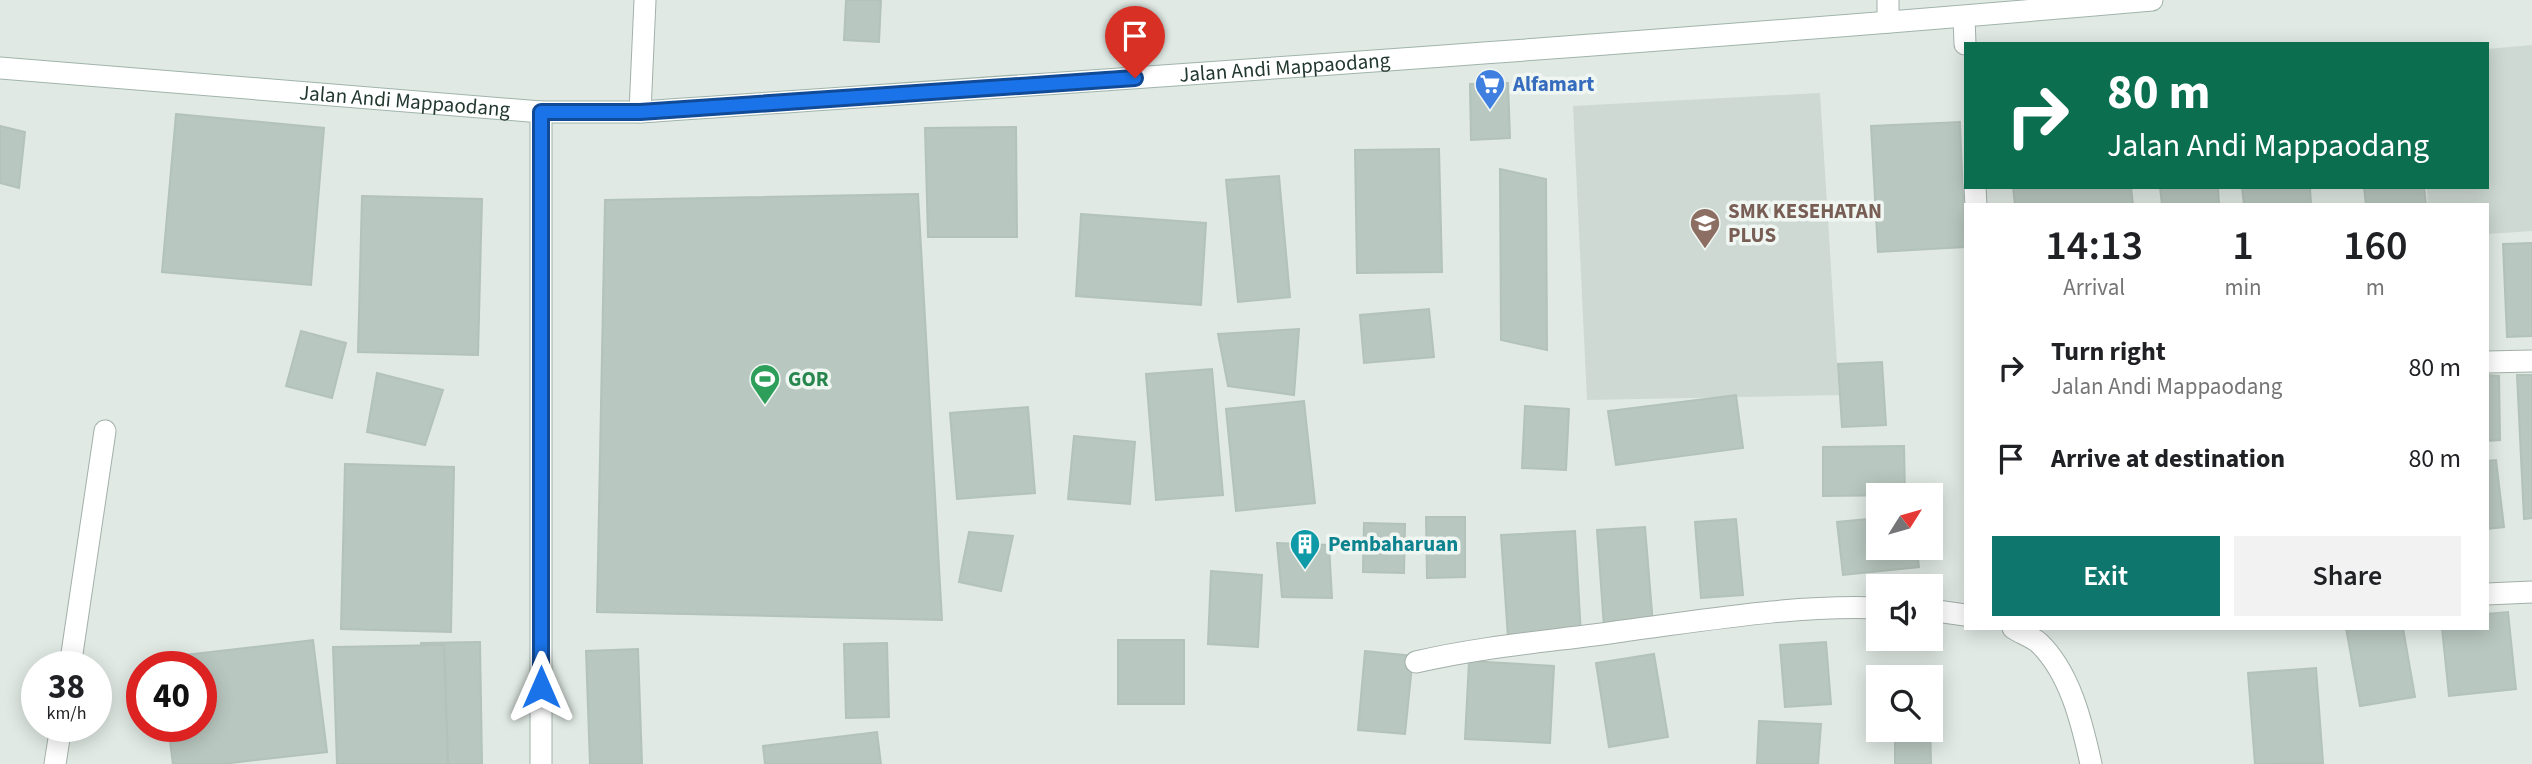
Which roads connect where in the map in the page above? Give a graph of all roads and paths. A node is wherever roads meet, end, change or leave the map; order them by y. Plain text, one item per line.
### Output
1 (645, 0) edge
2 (1888, 0) edge
3 (2152, 0) edge
4 (1964, 17) junction
5 (1888, 23) junction
6 (1965, 42) edge
7 (0, 68) edge
8 (541, 112) junction
9 (640, 112) junction
10 (2532, 361) edge
11 (2489, 362) edge
12 (105, 431) dead end
13 (2532, 592) edge
14 (2489, 594) edge
15 (1866, 607) edge
16 (1943, 612) edge
17 (1964, 615) edge
18 (2017, 630) edge
19 (71, 651) edge
20 (1416, 662) dead end
21 (58, 742) edge
22 (55, 764) edge
23 (541, 764) edge
24 (2091, 764) edge

1 - 9 street
2 - 5 street
3 - 4 street, Jalan Andi Mappaodang
4 - 5 street, Jalan Andi Mappaodang
4 - 6 street
5 - 9 street, Jalan Andi Mappaodang
7 - 8 street, Jalan Andi Mappaodang
8 - 9 street, Jalan Andi Mappaodang
8 - 23 street
10 - 11 street
12 - 19 street
13 - 14 street
15 - 20 street
16 - 17 street
18 - 24 street
21 - 22 street

